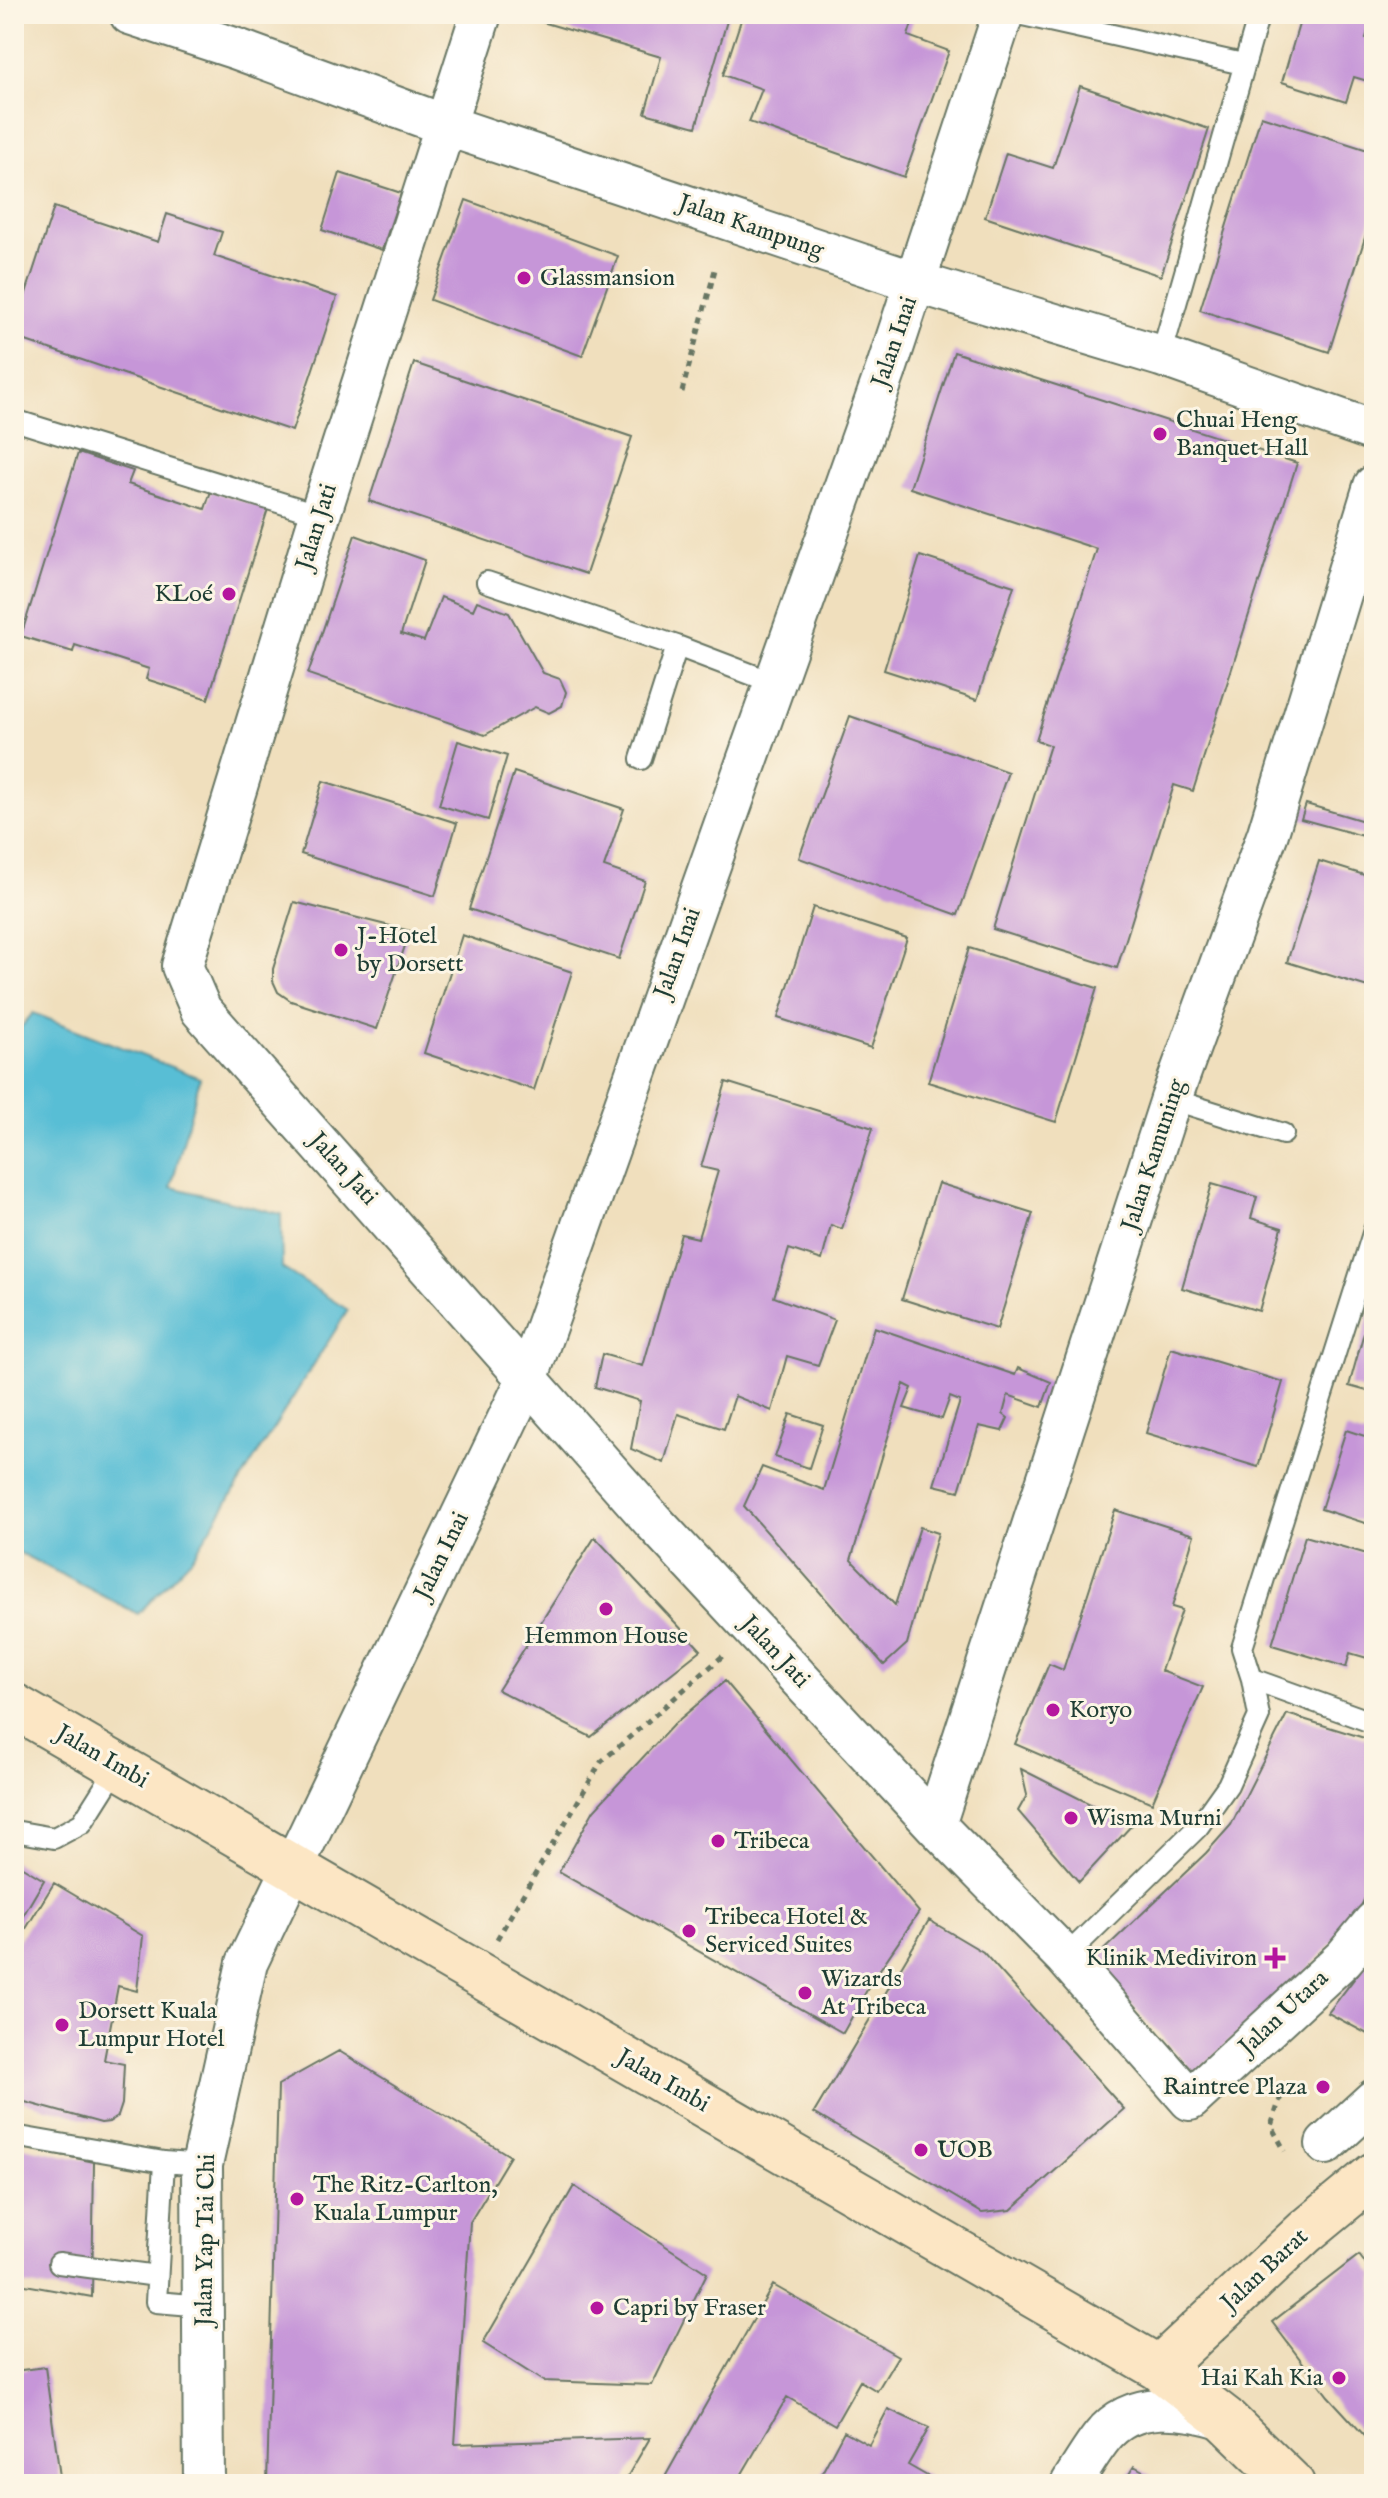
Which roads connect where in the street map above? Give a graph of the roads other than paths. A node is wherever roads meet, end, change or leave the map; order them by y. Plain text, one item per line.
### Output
1 (130, 14) edge
2 (481, 14) edge
3 (1003, 14) edge
4 (1018, 14) edge
5 (1259, 14) edge
6 (1243, 64) junction
7 (445, 125) junction
8 (915, 282) junction
9 (1161, 356) junction
10 (14, 420) edge
11 (1374, 431) edge
12 (1374, 486) edge
13 (320, 515) junction
14 (487, 582) dead end
15 (677, 646) junction
16 (774, 683) junction
17 (641, 759) dead end
18 (1171, 1099) junction
19 (1283, 1134) dead end
20 (1374, 1230) edge
21 (528, 1377) junction
22 (1252, 1679) junction
23 (14, 1706) edge
24 (1374, 1723) edge
25 (118, 1766) junction
26 (935, 1825) junction
27 (14, 1831) edge
28 (293, 1868) junction
29 (1374, 1922) edge
30 (1065, 1957) junction
31 (1190, 2100) joint
32 (1374, 2100) edge
33 (14, 2136) edge
34 (1326, 2144) dead end
35 (183, 2164) junction
36 (1369, 2188) edge
37 (59, 2263) dead end
38 (157, 2276) junction
39 (204, 2306) junction
40 (1159, 2368) junction
41 (1225, 2419) junction
42 (204, 2484) edge
43 (1071, 2484) edge
44 (1292, 2484) edge

1 - 7 street, Jalan Kampung
2 - 7 street, Jalan Jati
3 - 8 street, Jalan Inai
4 - 6 lane
5 - 6 lane
6 - 9 lane
7 - 8 street, Jalan Kampung
7 - 13 street, Jalan Jati
8 - 9 street, Jalan Kampung
8 - 16 street, Jalan Inai
9 - 11 street, Jalan Kampung
10 - 13 lane
12 - 18 street, Jalan Kamuning
13 - 21 street, Jalan Jati
14 - 15 lane
15 - 16 lane
15 - 17 lane
16 - 21 street, Jalan Inai
18 - 19 lane
18 - 26 street, Jalan Kamuning
20 - 22 lane
21 - 26 street, Jalan Jati
21 - 28 street, Jalan Inai
22 - 24 lane
22 - 30 lane
23 - 25 street, Jalan Imbi
25 - 27 lane
25 - 28 street, Jalan Imbi
26 - 30 street, Jalan Jati
28 - 35 street, Jalan Yap Tai Chi
28 - 40 street, Jalan Imbi
29 - 31 street, Jalan Utara
30 - 31 street, Jalan Jati
32 - 34 street
33 - 35 lane
35 - 38 lane
35 - 39 street, Jalan Yap Tai Chi
36 - 40 street, Jalan Barat
37 - 38 lane
38 - 39 lane
39 - 42 street, Jalan Yap Tai Chi
40 - 41 street, Jalan Imbi
41 - 43 street
41 - 44 street, Jalan Imbi

